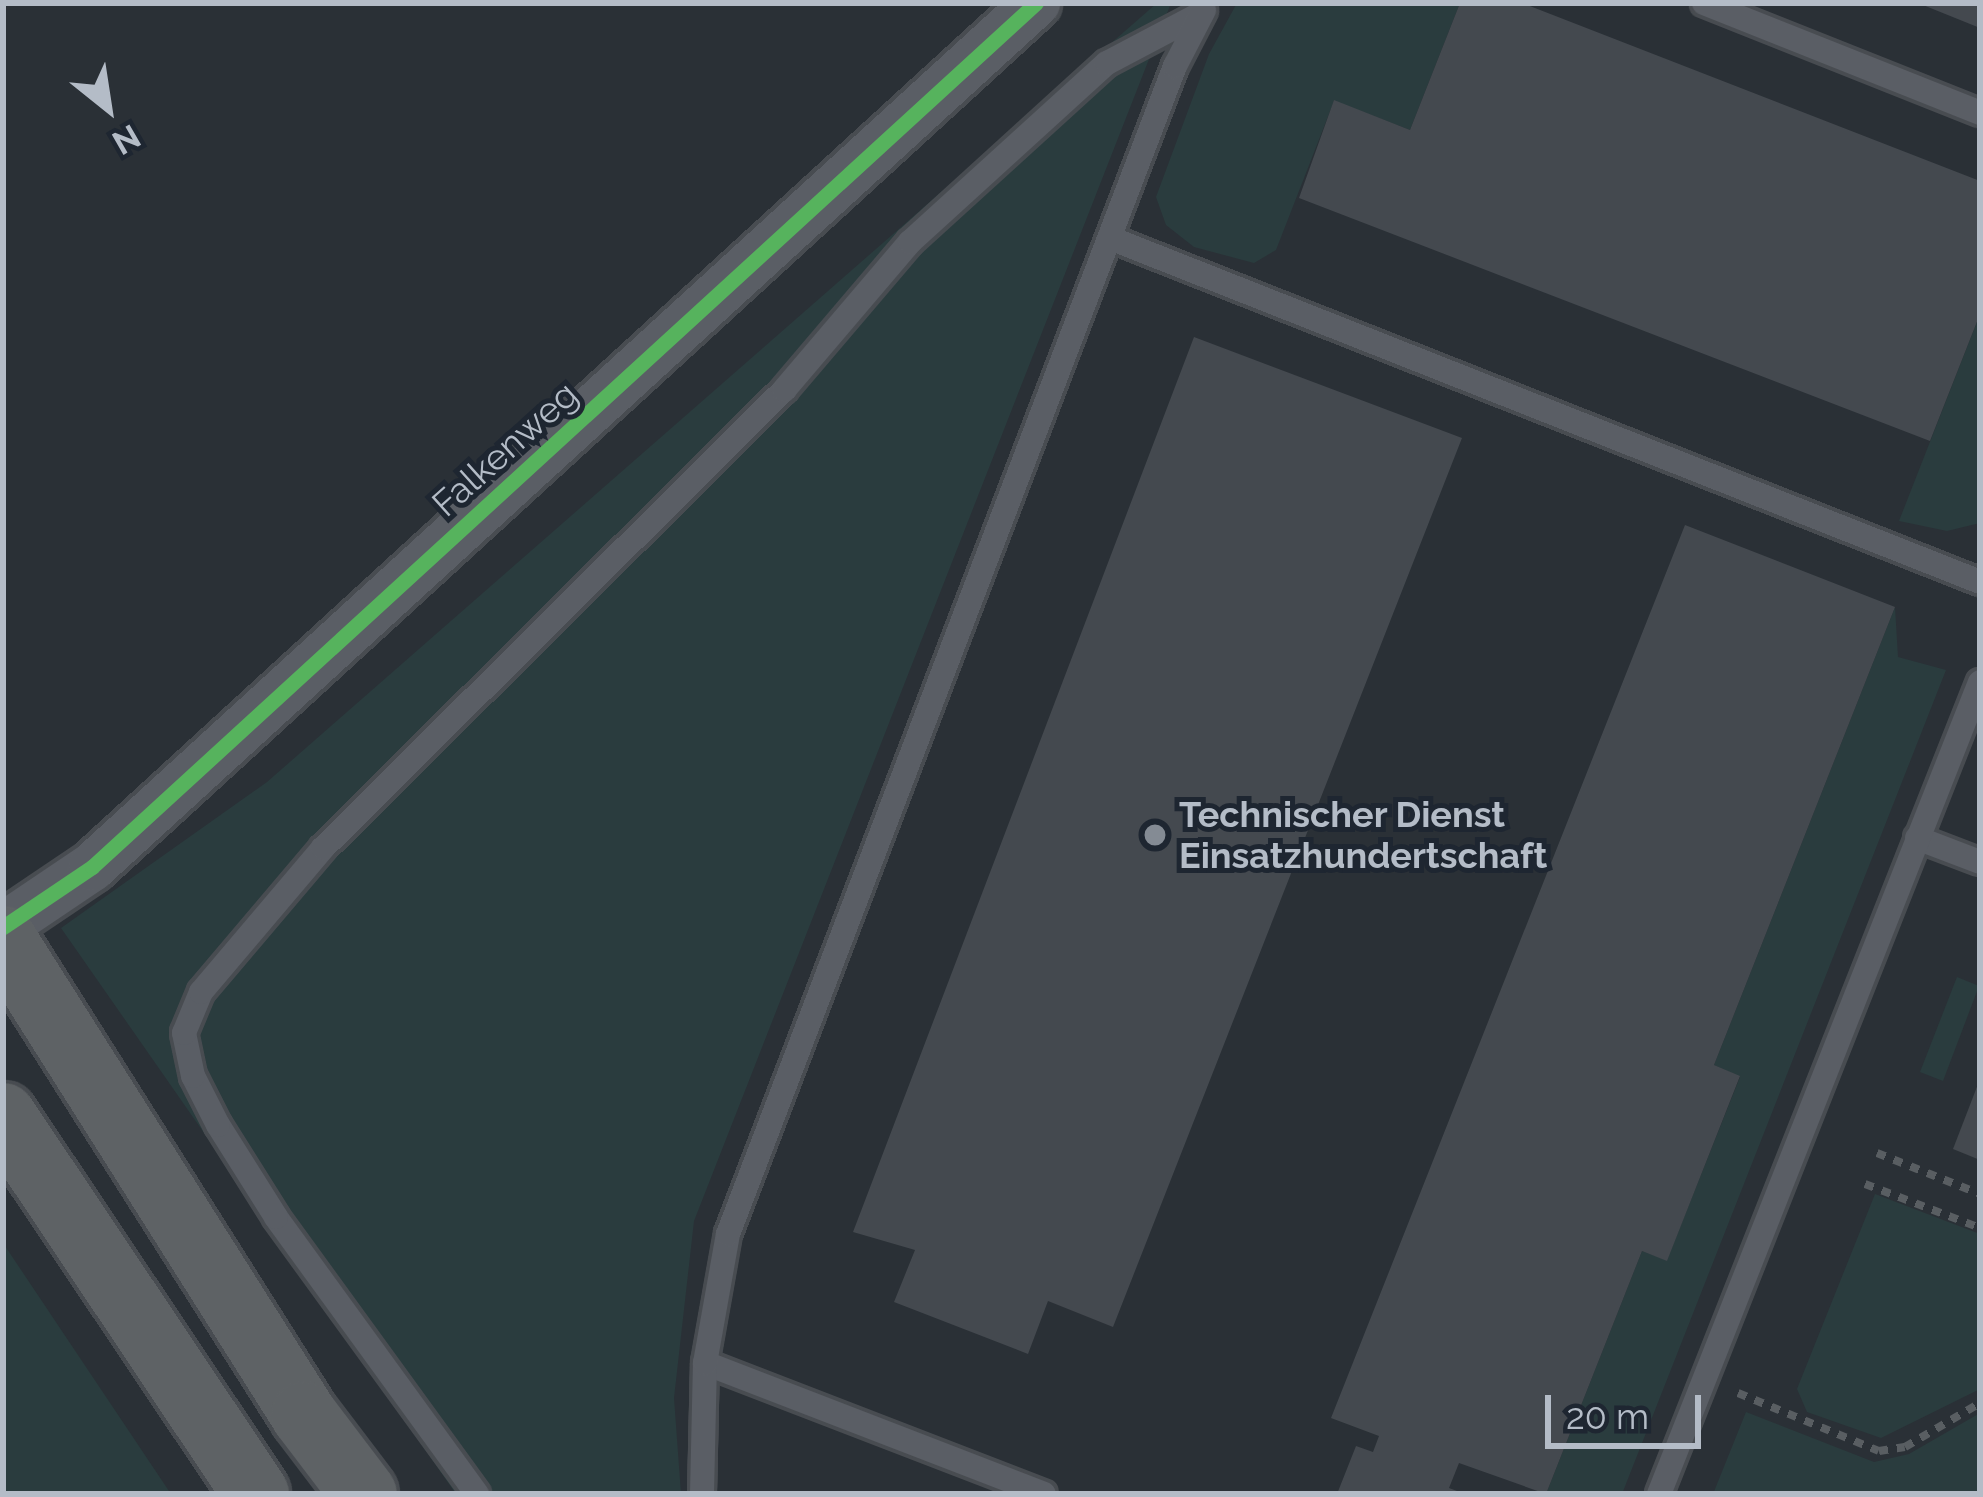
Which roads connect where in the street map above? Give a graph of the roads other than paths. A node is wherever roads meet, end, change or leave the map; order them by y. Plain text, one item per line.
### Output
1 (1036, 3) edge
2 (1704, 3) edge
3 (1205, 8) edge
4 (1980, 113) edge
5 (1115, 240) junction
6 (1980, 581) edge
7 (1980, 682) edge
8 (1917, 838) junction
9 (1980, 862) edge
10 (3, 927) edge
11 (18, 963) edge
12 (3, 1116) edge
13 (705, 1363) junction
14 (256, 1494) edge
15 (364, 1494) edge
16 (477, 1494) edge
17 (702, 1494) edge
18 (1044, 1494) edge
19 (1659, 1494) edge

1 - 10 street, Falkenweg
2 - 4 lane
3 - 5 lane
3 - 16 lane
5 - 6 lane
5 - 13 lane
7 - 8 lane
8 - 9 lane
8 - 19 lane
11 - 15 highway
12 - 14 highway
13 - 17 lane
13 - 18 lane

